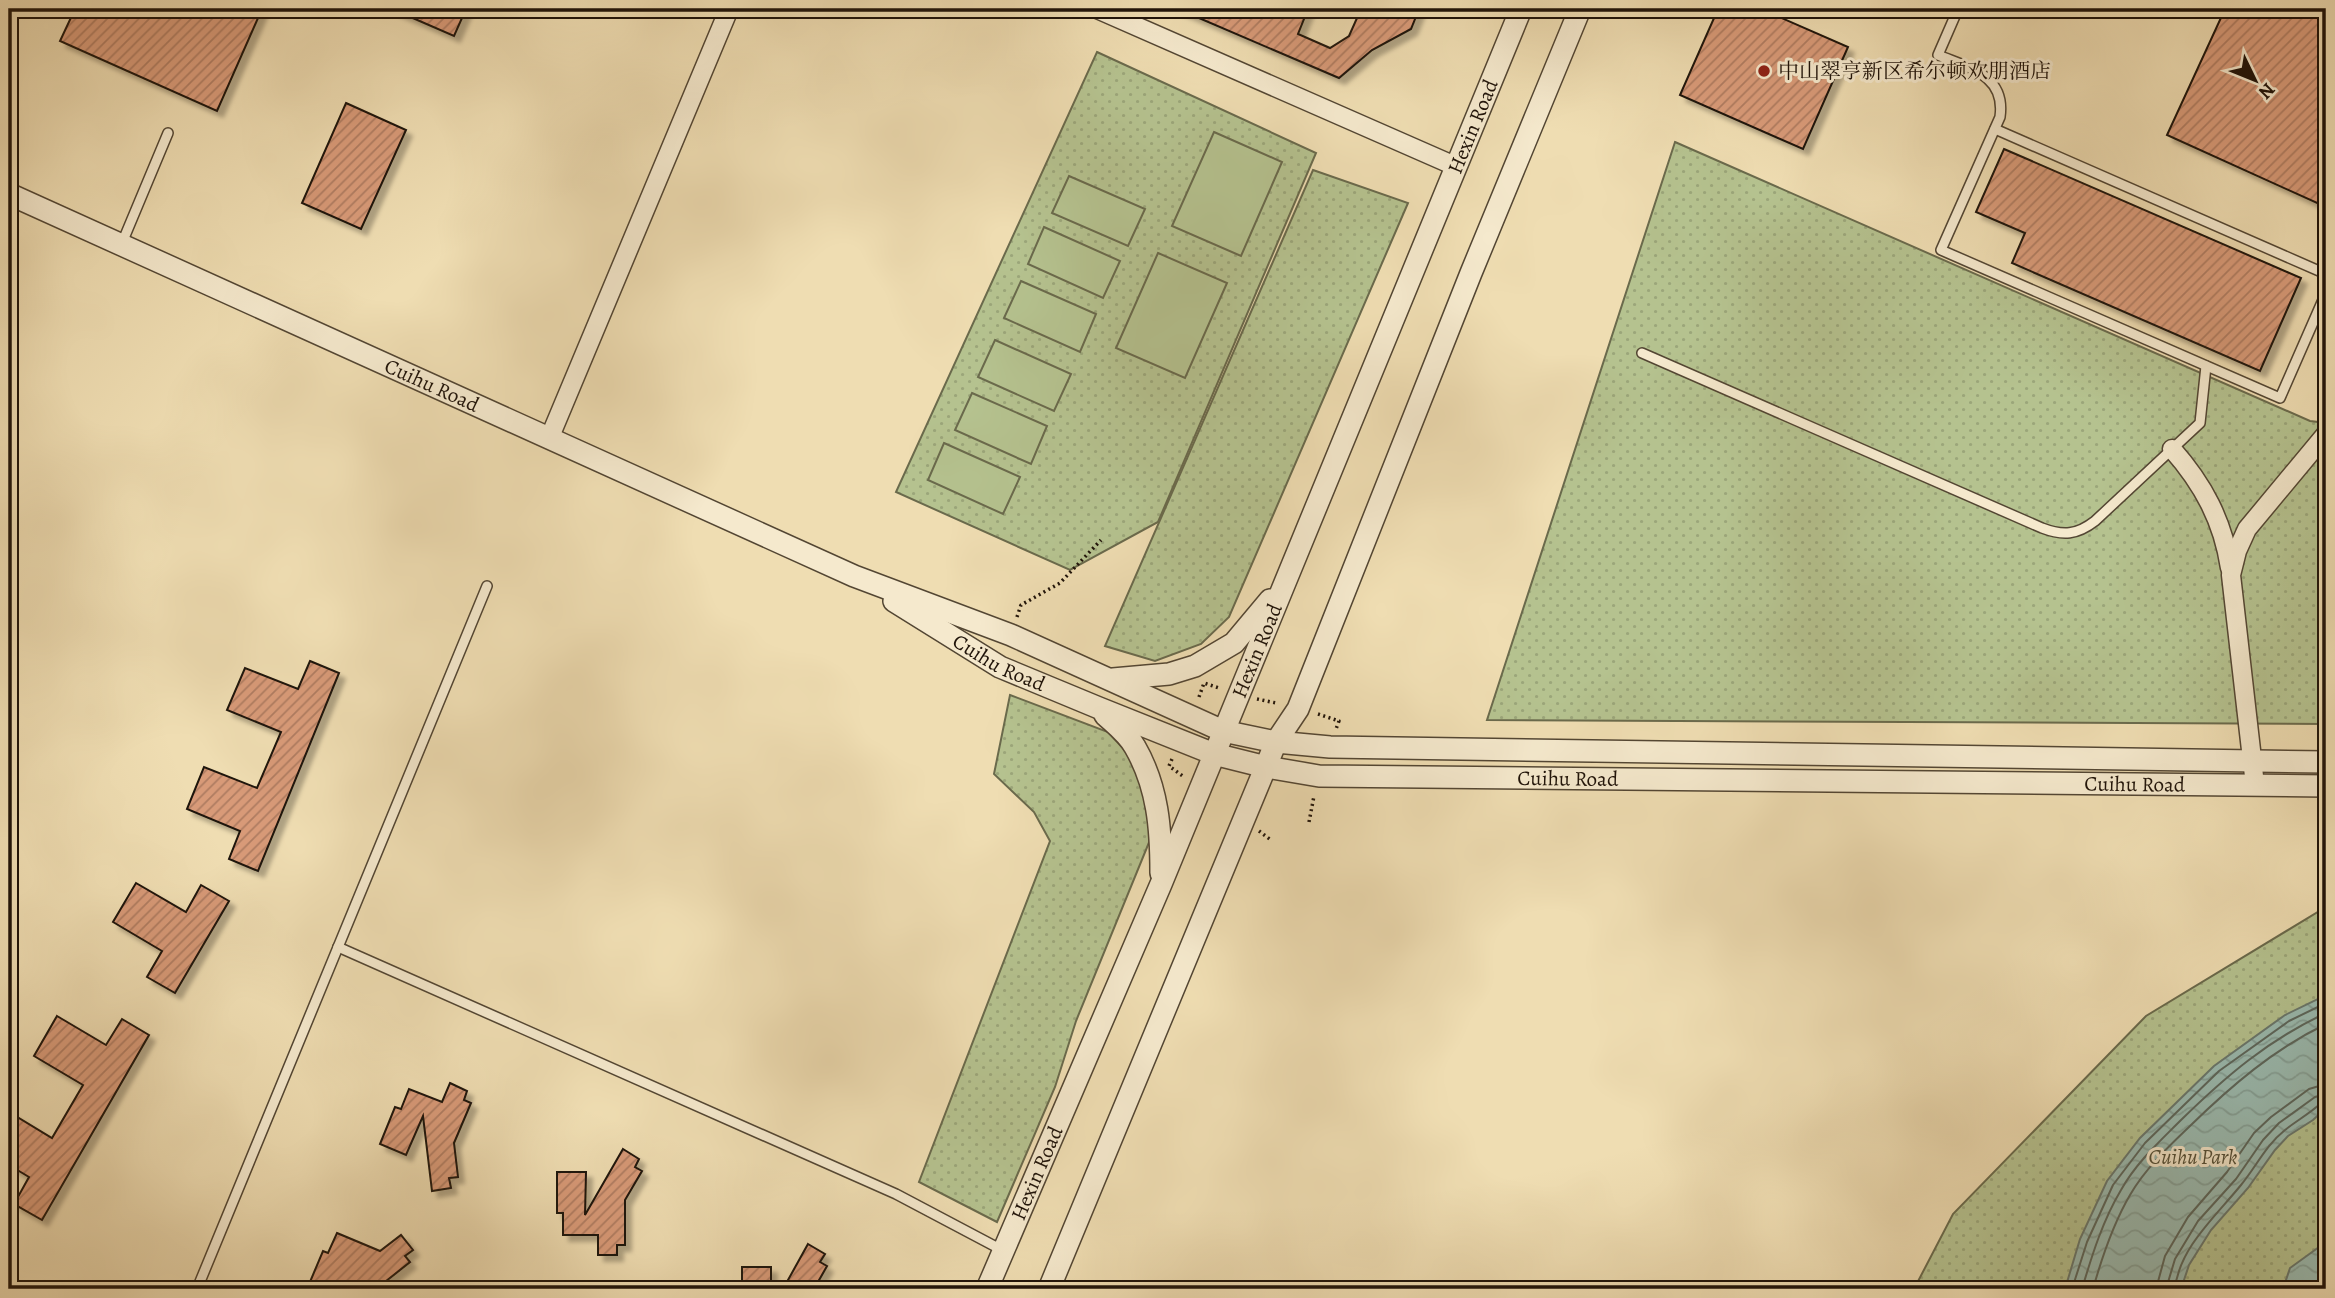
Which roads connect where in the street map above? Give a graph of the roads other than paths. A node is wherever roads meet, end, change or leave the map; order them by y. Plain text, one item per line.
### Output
1 (729, 9) edge
2 (1097, 9) edge
3 (1521, 9) edge
4 (1580, 9) edge
5 (1958, 9) edge
6 (1995, 129) junction
7 (167, 133) dead end
8 (1455, 166) junction
9 (9, 194) edge
10 (121, 245) junction
11 (2326, 274) edge
12 (2326, 293) edge
13 (1642, 353) dead end
14 (2206, 366) junction
15 (2326, 434) edge
16 (548, 439) junction
17 (2172, 449) junction
18 (2231, 575) junction
19 (853, 576) junction
20 (1284, 582) junction
21 (487, 586) dead end
22 (1109, 679) junction
23 (1099, 709) junction
24 (1223, 731) junction
25 (1276, 742) junction
26 (1214, 754) junction
27 (2252, 761) junction
28 (2326, 762) edge
29 (1266, 767) junction
30 (2255, 785) junction
31 (2326, 786) edge
32 (1161, 884) junction
33 (338, 947) junction
34 (1002, 1250) junction
35 (197, 1289) edge
36 (986, 1289) edge
37 (1049, 1289) edge

1 - 16 street
2 - 8 street
3 - 8 street, Hexin Road
4 - 25 street
5 - 6 lane
6 - 11 lane
6 - 14 lane
7 - 10 lane
8 - 20 street, Hexin Road
9 - 10 street, Cuihu Road
10 - 16 street, Cuihu Road
12 - 14 lane
13 - 17 lane
14 - 17 lane
15 - 18 street
16 - 19 street, Cuihu Road
17 - 18 street
18 - 27 street
19 - 22 street, Cuihu Road
19 - 23 street, Cuihu Road
20 - 22 street
20 - 24 street, Hexin Road
21 - 33 lane
22 - 24 street, Cuihu Road
23 - 26 street, Cuihu Road
23 - 32 street
24 - 25 street, Cuihu Road
24 - 26 street, Hexin Road
25 - 27 street, Cuihu Road
25 - 29 street
26 - 29 street, Cuihu Road
26 - 32 street, Hexin Road
27 - 28 street, Cuihu Road
27 - 30 street
29 - 30 street, Cuihu Road
29 - 37 street
30 - 31 street, Cuihu Road
32 - 34 street, Hexin Road
33 - 34 lane
33 - 35 lane
34 - 36 street, Hexin Road

